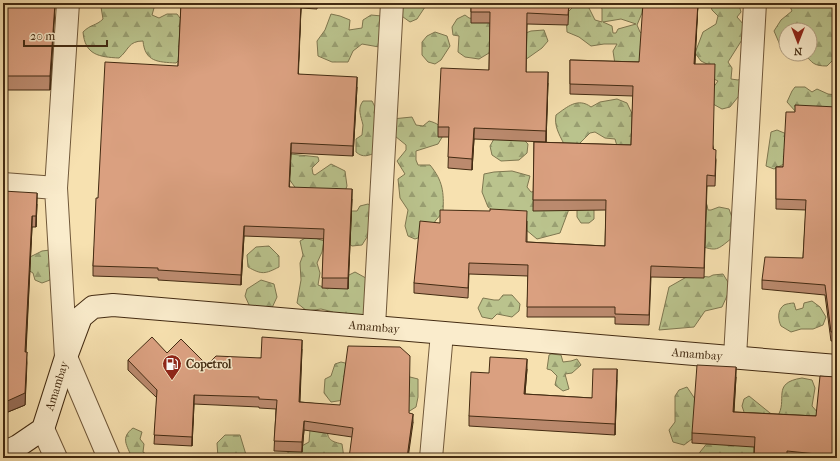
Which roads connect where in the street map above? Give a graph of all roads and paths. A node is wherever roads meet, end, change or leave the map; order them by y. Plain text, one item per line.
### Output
1 (68, 3) edge
2 (392, 3) edge
3 (754, 3) edge
4 (3, 184) edge
5 (56, 188) junction
6 (374, 326) junction
7 (442, 333) junction
8 (66, 357) junction
9 (735, 357) junction
10 (837, 366) edge
11 (43, 429) junction
12 (3, 453) edge
13 (56, 458) edge
14 (109, 458) edge
15 (432, 458) edge

1 - 5 street
2 - 6 street
3 - 9 street
4 - 5 street
5 - 8 street
6 - 7 street, Amambay
6 - 8 street, Amambay
7 - 9 street, Amambay
7 - 15 street
8 - 11 street, Amambay
8 - 14 street
9 - 10 street, Amambay
11 - 12 street
11 - 13 street

